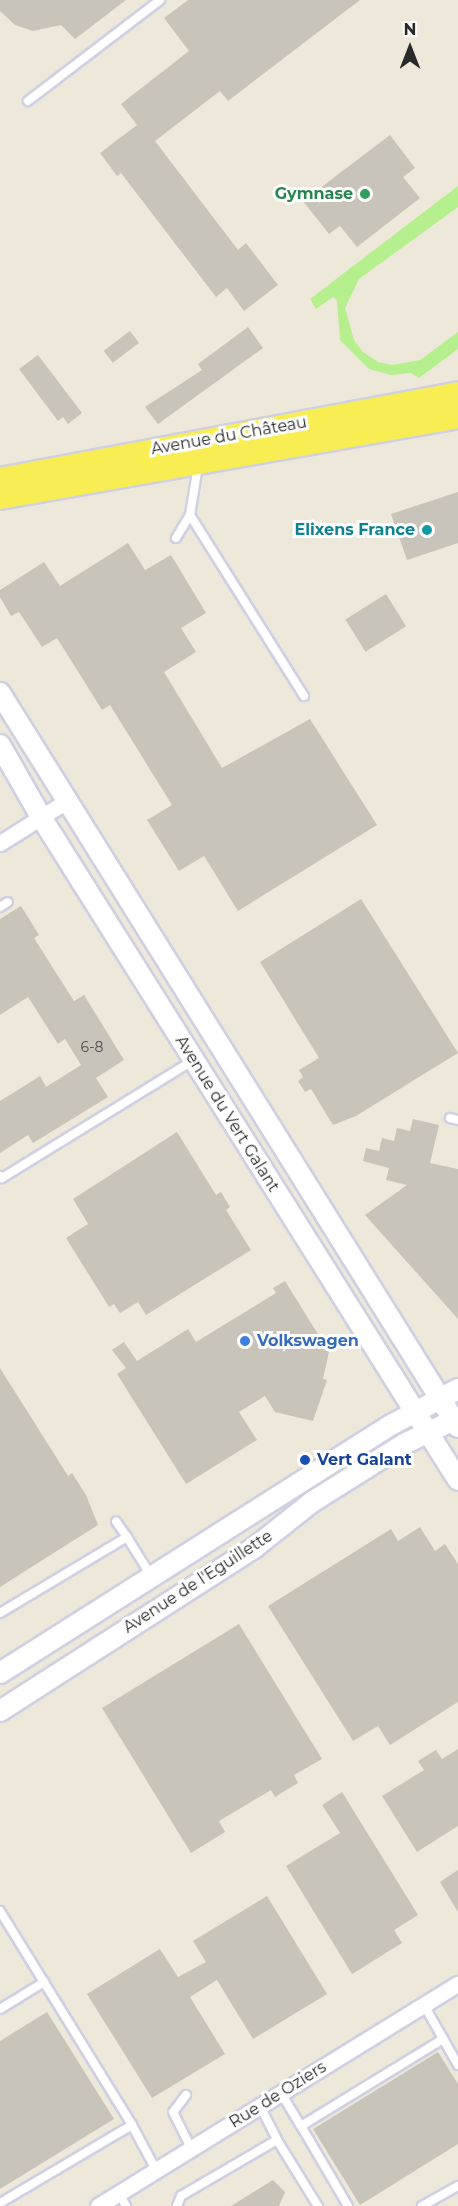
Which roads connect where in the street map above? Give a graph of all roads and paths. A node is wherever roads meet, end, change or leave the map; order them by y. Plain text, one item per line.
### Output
1 (160, 0) edge
2 (28, 102) dead end
3 (458, 394) edge
4 (458, 416) edge
5 (198, 462) junction
6 (0, 480) edge
7 (0, 497) edge
8 (190, 515) junction
9 (177, 538) dead end
10 (0, 693) edge
11 (304, 696) dead end
12 (0, 745) edge
13 (65, 802) junction
14 (41, 817) junction
15 (0, 843) edge
16 (8, 902) dead end
17 (0, 907) edge
18 (194, 1060) junction
19 (0, 1176) edge
20 (458, 1389) edge
21 (440, 1399) junction
22 (414, 1413) junction
23 (456, 1422) edge
24 (426, 1432) junction
25 (458, 1480) edge
26 (116, 1521) dead end
27 (127, 1537) junction
28 (152, 1577) junction
29 (0, 1613) edge
30 (0, 1673) edge
31 (0, 1710) edge
32 (0, 1911) edge
33 (44, 1982) junction
34 (458, 1984) edge
35 (424, 2005) junction
36 (0, 2009) edge
37 (443, 2038) junction
38 (458, 2065) edge
39 (281, 2093) junction
40 (186, 2095) dead end
41 (259, 2106) junction
42 (132, 2125) junction
43 (301, 2126) junction
44 (277, 2140) junction
45 (191, 2148) junction
46 (156, 2170) junction
47 (458, 2186) edge
48 (122, 2199) edge
49 (0, 2203) edge
50 (102, 2205) edge
51 (177, 2206) edge
52 (318, 2206) edge
53 (348, 2206) edge
54 (422, 2206) edge

1 - 2 lane
3 - 6 main road, Avenue du Château
4 - 5 main road, Avenue du Château
5 - 7 main road, Avenue du Château
5 - 8 lane
8 - 9 lane
8 - 11 lane
10 - 13 street, Avenue du Vert Galant
12 - 14 street, Avenue du Vert Galant
13 - 14 street
13 - 21 street, Avenue du Vert Galant
14 - 15 street
14 - 18 street, Avenue du Vert Galant
16 - 17 lane
18 - 19 lane
18 - 22 street, Avenue du Vert Galant
20 - 21 street, Avenue de l'Eguillette
21 - 22 street, Avenue de l'Eguillette
21 - 23 street, Avenue du Vert Galant
22 - 24 street, Avenue du Vert Galant
22 - 28 street, Avenue de l'Eguillette
23 - 24 street, Avenue de l'Eguillette
24 - 25 street, Avenue du Vert Galant
24 - 31 street, Avenue de l'Eguillette
26 - 27 lane
27 - 28 lane
27 - 29 lane
28 - 30 street, Avenue de l'Eguillette
32 - 33 lane
33 - 36 lane
33 - 42 lane
34 - 35 street, Rue de Oziers
35 - 37 lane
35 - 39 street, Rue de Oziers
37 - 38 lane
37 - 43 lane
39 - 41 street, Rue de Oziers
39 - 43 lane
40 - 45 lane
41 - 44 lane
41 - 45 street, Rue de Oziers
42 - 46 lane
42 - 49 lane
43 - 53 lane
44 - 51 lane
44 - 52 lane
45 - 46 street, Rue de Oziers
46 - 48 street, Rue de Oziers
47 - 54 lane
48 - 50 street, Rue de Oziers

